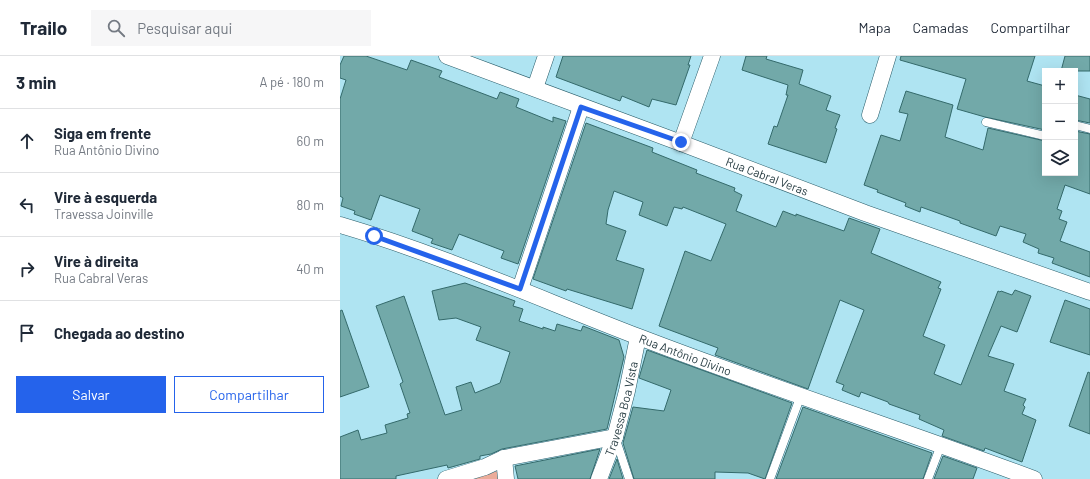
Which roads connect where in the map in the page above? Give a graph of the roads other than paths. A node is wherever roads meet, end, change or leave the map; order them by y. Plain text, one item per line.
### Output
1 (447, 56) edge
2 (546, 56) edge
3 (712, 56) edge
4 (888, 56) edge
5 (535, 88) junction
6 (581, 107) junction
7 (870, 115) dead end
8 (986, 122) dead end
9 (1078, 126) edge
10 (1090, 129) edge
11 (1042, 135) edge
12 (681, 142) junction
13 (340, 225) edge
14 (520, 289) junction
15 (1090, 292) edge
16 (638, 337) junction
17 (801, 395) junction
18 (615, 437) junction
19 (941, 445) junction
20 (504, 458) junction
21 (446, 479) edge
22 (506, 479) edge
23 (599, 479) edge
24 (628, 479) edge
25 (770, 479) edge
26 (928, 479) edge
27 (1034, 479) edge

1 - 5 street, Rua Cabral Veras
2 - 5 street
3 - 12 street
4 - 7 street
5 - 6 street, Rua Cabral Veras
6 - 12 street, Rua Cabral Veras
6 - 14 street
8 - 11 lane
9 - 10 lane
12 - 15 street, Rua Cabral Veras
13 - 14 street, Rua Antônio Divino
14 - 16 street, Rua Antônio Divino
16 - 17 street, Rua Antônio Divino
16 - 18 street, Travessa Boa Vista
17 - 19 street, Rua Antônio Divino
17 - 25 lane
18 - 20 street
18 - 23 street, Travessa Boa Vista
18 - 24 lane
19 - 26 lane
19 - 27 street, Rua Antônio Divino
20 - 21 street
20 - 22 street

